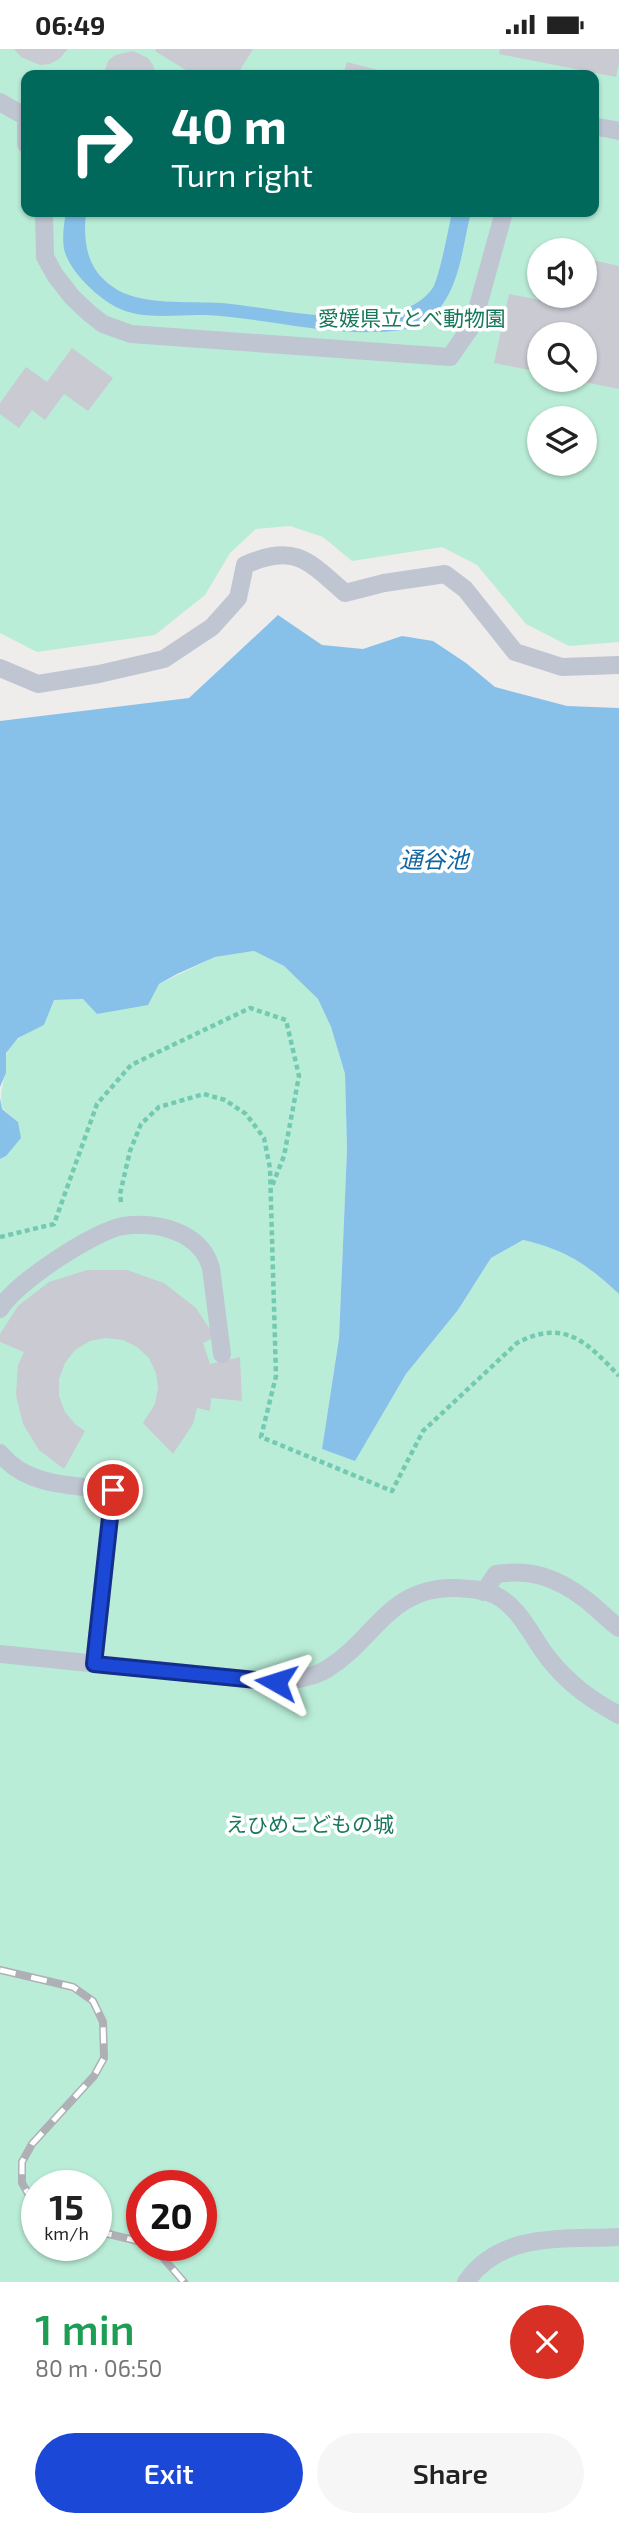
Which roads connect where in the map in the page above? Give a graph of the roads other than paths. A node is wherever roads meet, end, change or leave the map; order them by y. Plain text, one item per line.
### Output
1 (0, 102) edge
2 (21, 114) edge
3 (599, 127) edge
4 (619, 131) edge
5 (44, 217) edge
6 (503, 217) edge
7 (619, 665) edge
8 (0, 668) edge
9 (0, 1309) edge
10 (222, 1354) dead end
11 (0, 1453) edge
12 (484, 1592) junction
13 (619, 1627) edge
14 (0, 1654) edge
15 (94, 1664) junction
16 (619, 1714) edge
17 (619, 2237) edge
18 (466, 2282) edge

1 - 2 lane
3 - 4 lane
5 - 6 lane
7 - 8 lane
9 - 10 lane
11 - 15 lane
12 - 13 lane
12 - 15 lane
12 - 16 lane
14 - 15 lane
17 - 18 lane

